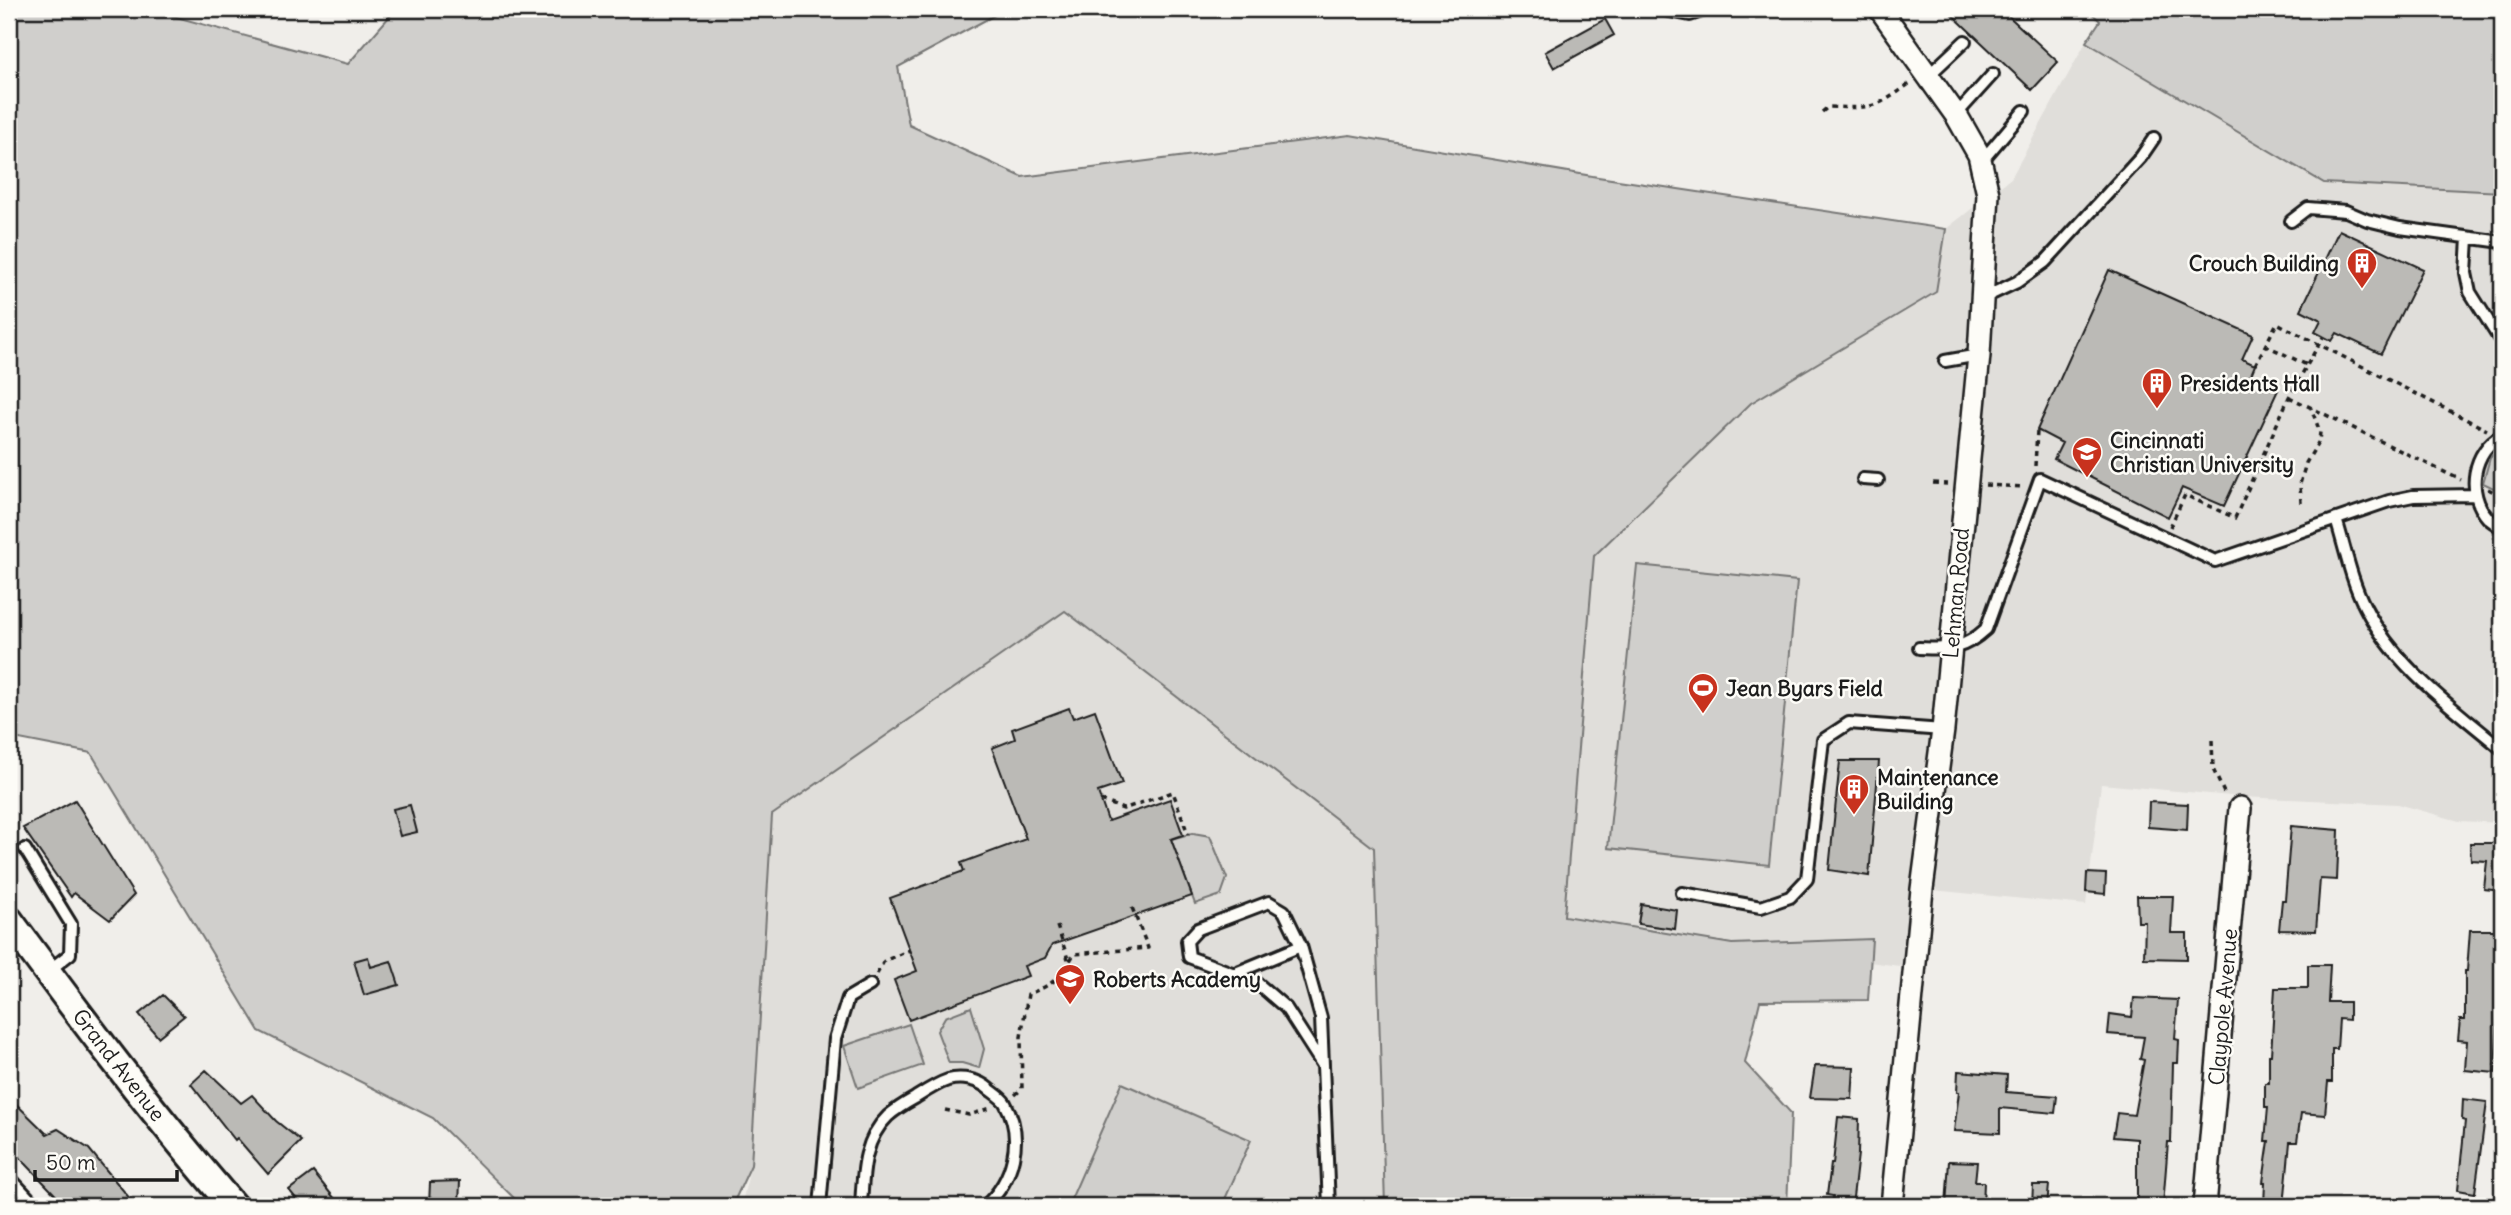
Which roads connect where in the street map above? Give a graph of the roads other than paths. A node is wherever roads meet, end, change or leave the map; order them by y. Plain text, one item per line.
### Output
1 (1660, 9) edge
2 (1708, 9) edge
3 (1880, 9) edge
4 (1965, 41) dead end
5 (1926, 74) junction
6 (1993, 74) dead end
7 (2024, 111) dead end
8 (1956, 116) junction
9 (2154, 138) dead end
10 (1980, 163) junction
11 (2291, 221) dead end
12 (2468, 237) junction
13 (2502, 242) edge
14 (1983, 298) junction
15 (2502, 343) edge
16 (1979, 355) junction
17 (1945, 361) dead end
18 (2500, 436) edge
19 (1863, 479) dead end
20 (1878, 480) dead end
21 (2474, 489) junction
22 (2336, 519) junction
23 (2502, 528) edge
24 (1919, 648) dead end
25 (1950, 649) junction
26 (1943, 730) junction
27 (2502, 749) edge
28 (2233, 804) road end
29 (25, 849) dead end
30 (1682, 893) dead end
31 (9, 920) edge
32 (1301, 946) junction
33 (47, 972) junction
34 (1233, 974) junction
35 (870, 985) road end
36 (1322, 1064) junction
37 (9, 1177) edge
38 (36, 1206) edge
39 (233, 1206) edge
40 (820, 1206) edge
41 (860, 1206) edge
42 (985, 1206) edge
43 (1329, 1206) edge
44 (1892, 1206) edge
45 (2205, 1206) edge

1 - 2 lane
3 - 5 street, Lehman Road
4 - 5 lane
5 - 8 street, Lehman Road
6 - 8 lane
7 - 10 lane
8 - 10 street, Lehman Road
9 - 14 lane
10 - 14 street, Lehman Road
11 - 12 lane
12 - 13 lane
12 - 15 lane
14 - 16 street, Lehman Road
16 - 17 lane
16 - 25 street, Lehman Road
18 - 21 lane
19 - 20 lane
21 - 22 lane
21 - 23 lane
22 - 25 lane
22 - 27 lane
24 - 25 lane
25 - 26 street, Lehman Road
26 - 30 lane
26 - 44 street, Lehman Road
28 - 45 street, Claypole Avenue
29 - 33 lane
31 - 33 street, Grand Avenue
32 - 34 lane
32 - 34 lane
32 - 36 lane
33 - 39 street, Grand Avenue
34 - 36 lane
35 - 40 lane
36 - 43 lane
37 - 38 lane
41 - 42 lane

